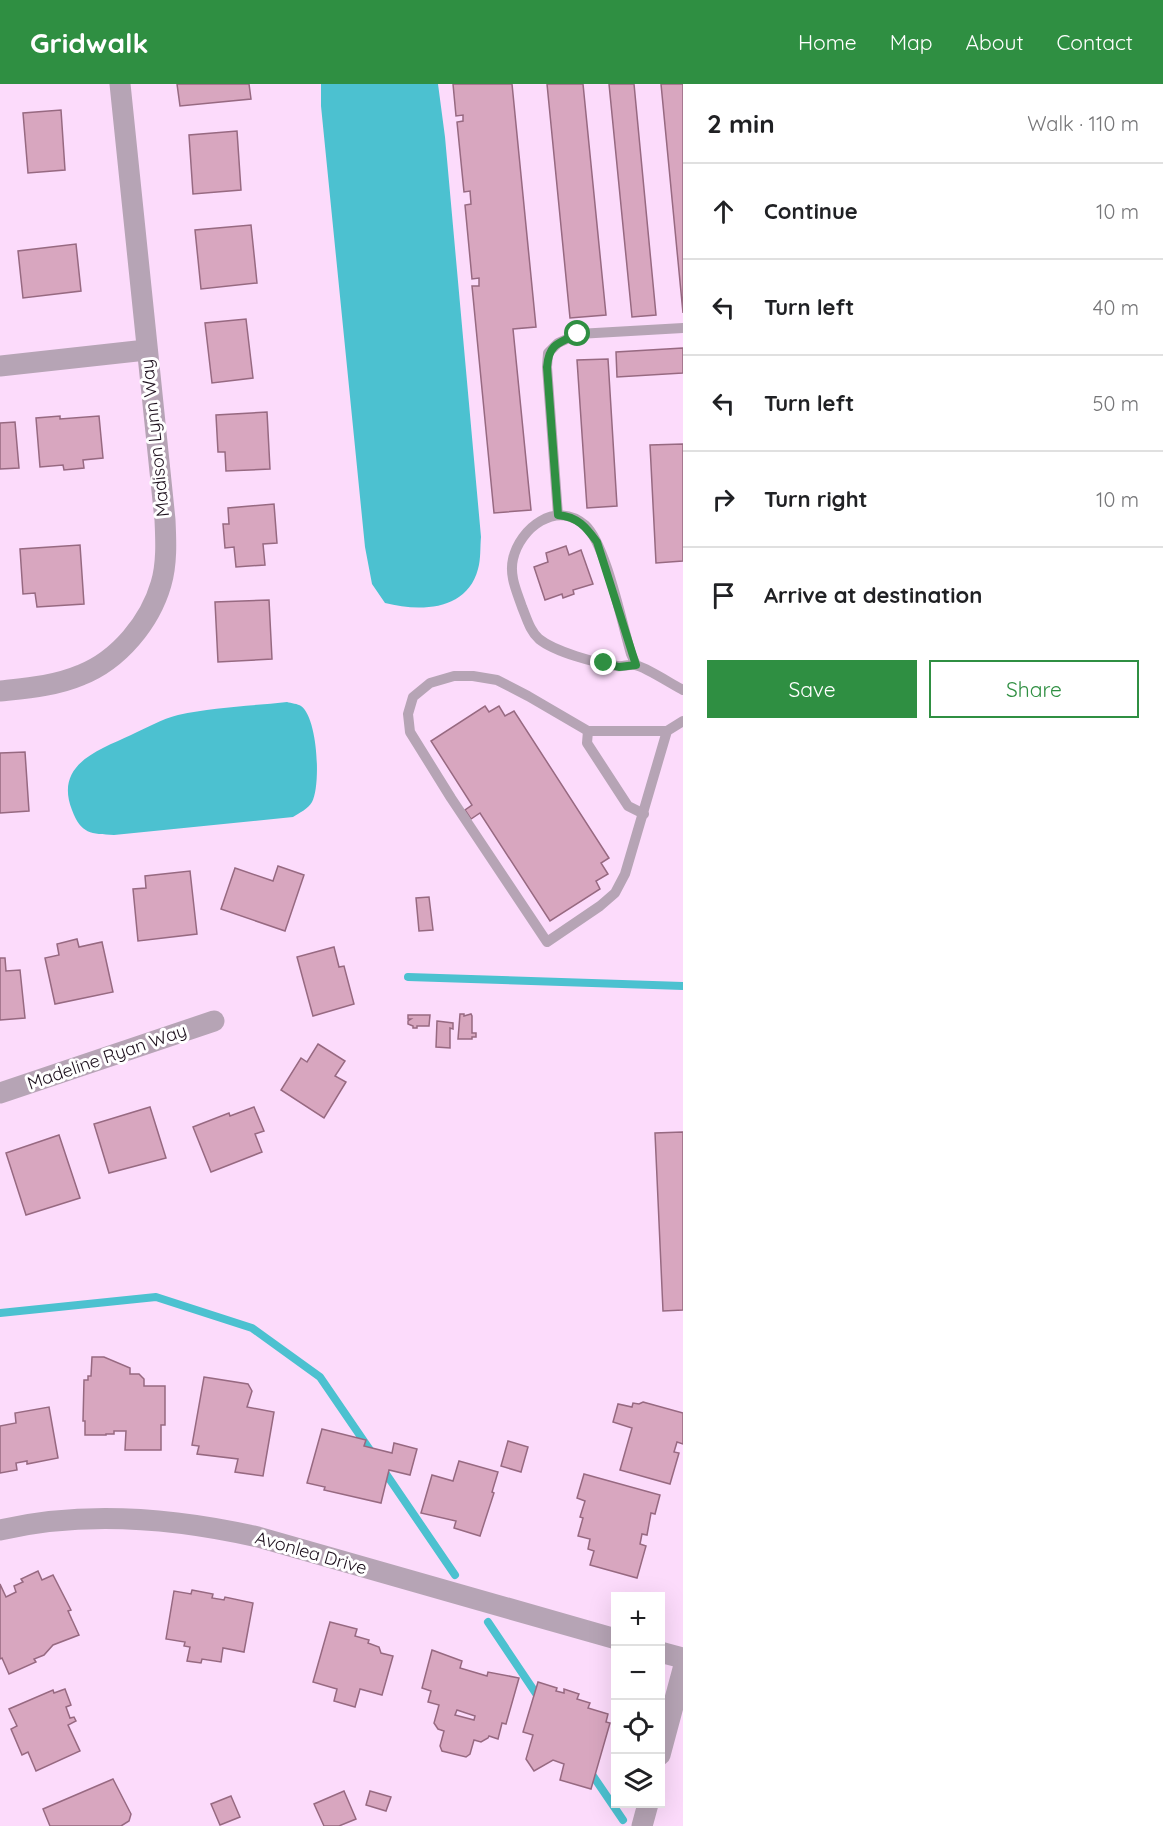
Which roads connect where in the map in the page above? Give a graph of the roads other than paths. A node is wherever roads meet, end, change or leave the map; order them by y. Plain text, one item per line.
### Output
1 (120, 84) edge
2 (683, 328) edge
3 (146, 350) junction
4 (0, 366) edge
5 (558, 515) junction
6 (636, 665) junction
7 (683, 690) edge
8 (0, 691) edge
9 (683, 722) edge
10 (588, 731) junction
11 (667, 731) junction
12 (644, 814) junction
13 (213, 1021) dead end
14 (0, 1093) edge
15 (0, 1530) edge
16 (611, 1638) edge
17 (665, 1653) edge
18 (683, 1658) edge
19 (683, 1669) edge
20 (660, 1754) edge
21 (647, 1808) edge
22 (642, 1826) edge

1 - 3 street, Madison Lynn Way
2 - 5 lane
3 - 4 street
3 - 8 street, Madison Lynn Way
5 - 6 lane
5 - 6 lane
6 - 7 lane
9 - 11 lane
10 - 11 lane
10 - 12 lane
10 - 12 lane
11 - 12 lane
13 - 14 street, Madeline Ryan Way
15 - 16 street, Avonlea Drive
17 - 18 street
19 - 20 street
21 - 22 street

